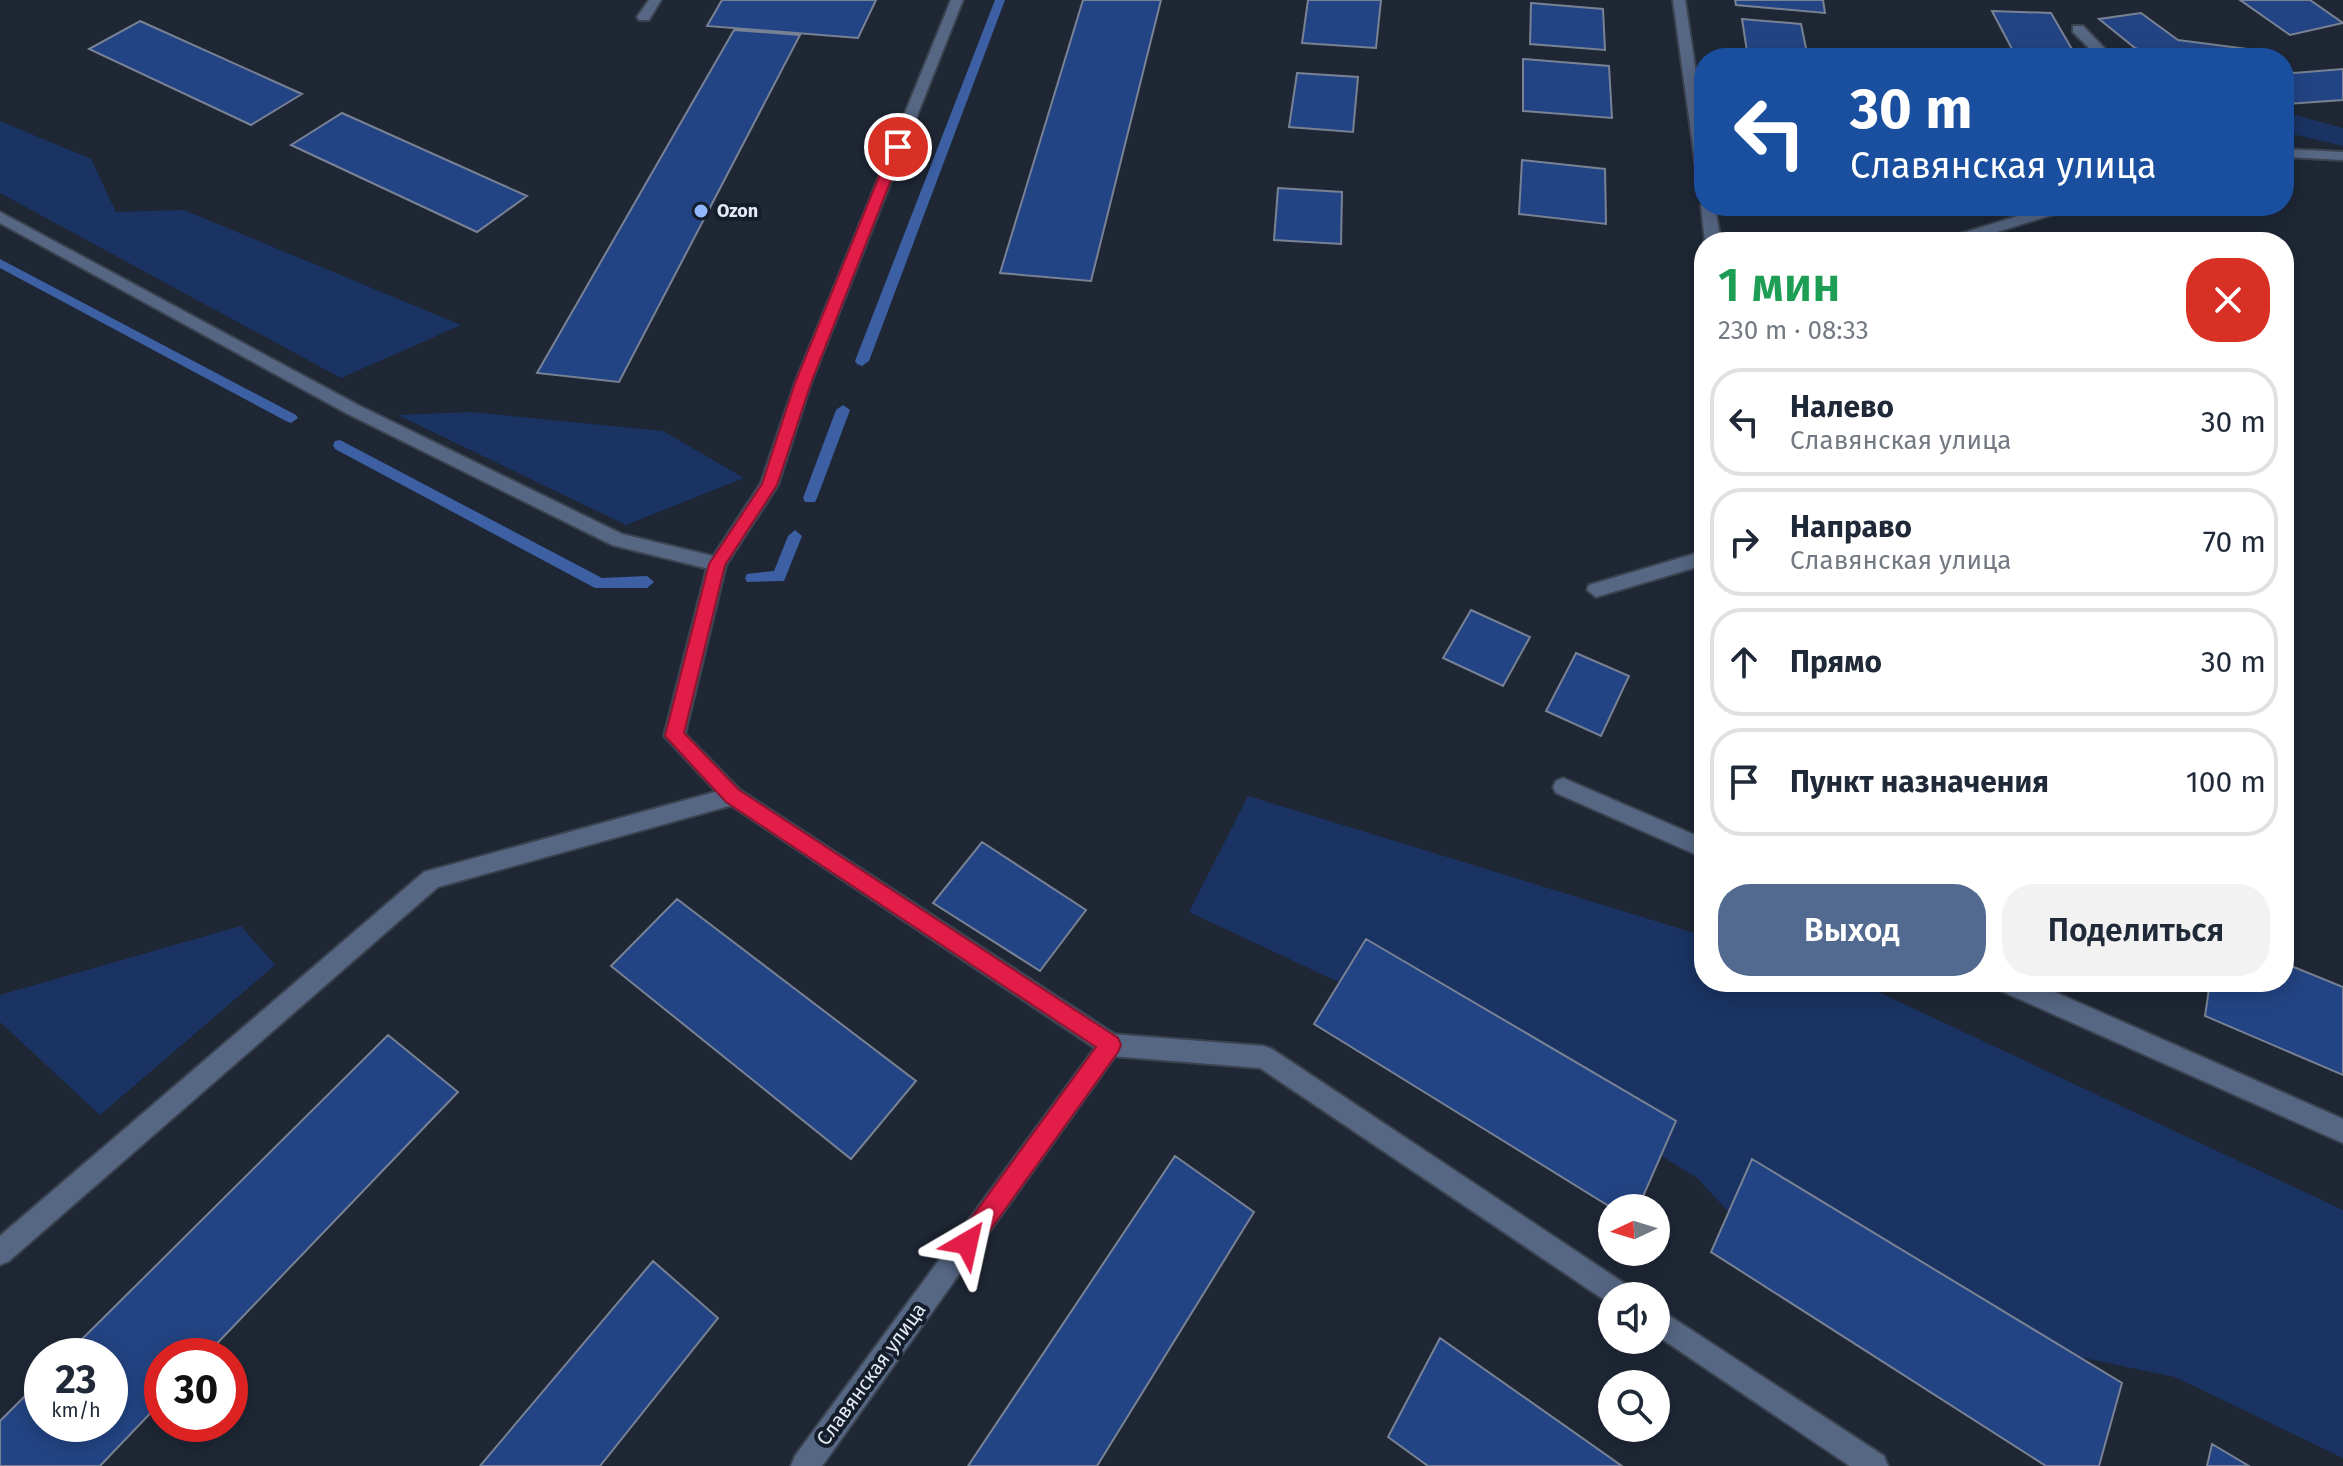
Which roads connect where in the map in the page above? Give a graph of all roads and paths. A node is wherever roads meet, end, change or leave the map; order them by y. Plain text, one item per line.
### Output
1 (655, 0) edge
2 (957, 0) edge
3 (1679, 0) edge
4 (644, 17) dead end
5 (2078, 29) dead end
6 (2097, 48) edge
7 (1694, 106) edge
8 (2294, 154) edge
9 (2343, 156) edge
10 (2033, 216) edge
11 (0, 217) edge
12 (1981, 232) edge
13 (1694, 561) edge
14 (717, 564) junction
15 (1596, 590) dead end
16 (1563, 787) dead end
17 (733, 796) junction
18 (1694, 845) edge
19 (2030, 992) edge
20 (1111, 1045) junction
21 (2343, 1131) edge
22 (0, 1252) edge
23 (1600, 1282) edge
24 (1670, 1329) edge
25 (805, 1466) edge
26 (1874, 1466) edge

1 - 4 street
2 - 14 street
3 - 7 street
5 - 6 street
8 - 9 street
10 - 12 street
11 - 14 street
13 - 15 street
14 - 17 street
16 - 18 street
17 - 20 street
17 - 22 street
19 - 21 street
20 - 23 street
20 - 25 street, Славянская улица
24 - 26 street

